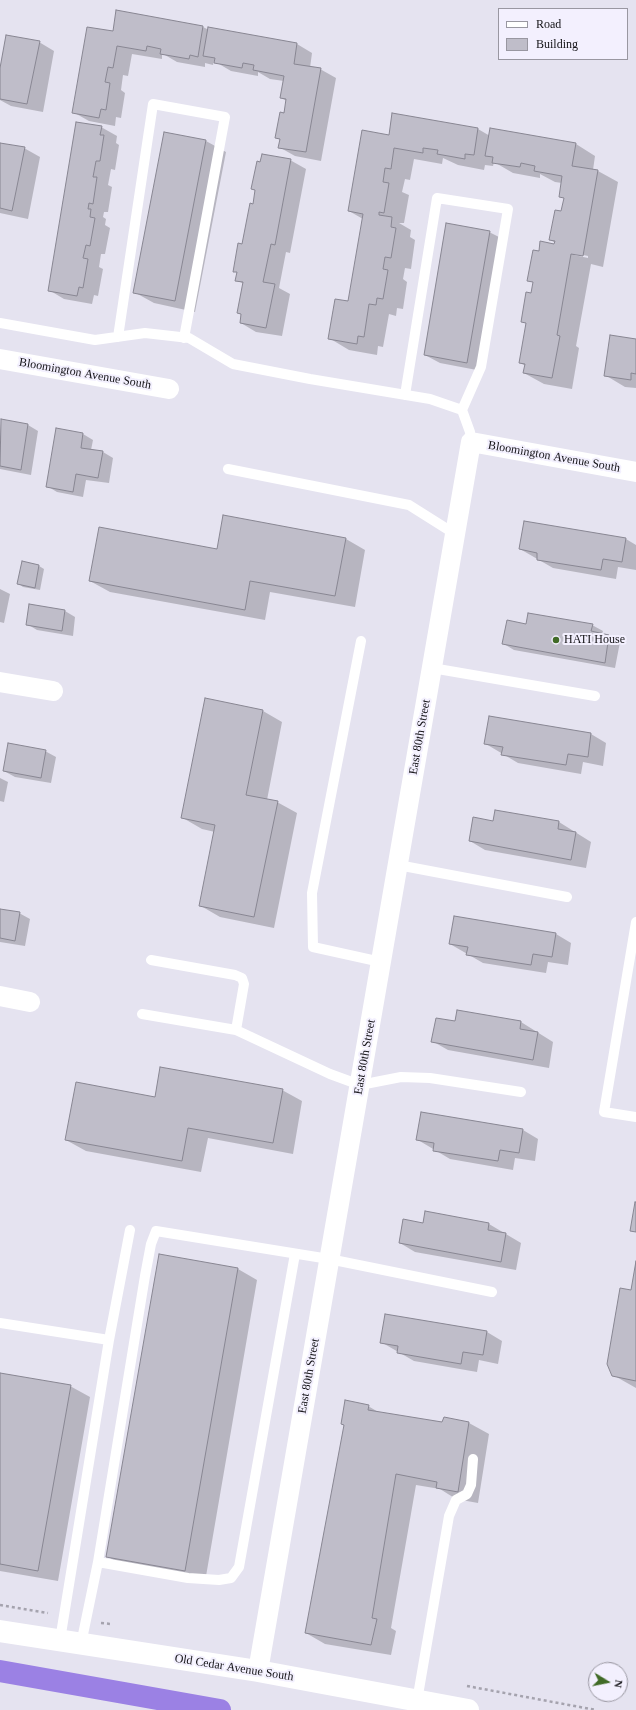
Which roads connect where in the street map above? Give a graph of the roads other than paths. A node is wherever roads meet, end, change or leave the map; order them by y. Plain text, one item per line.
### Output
1 (0, 323) edge
2 (118, 337) junction
3 (184, 338) junction
4 (0, 359) edge
5 (169, 388) dead end
6 (405, 395) junction
7 (462, 410) junction
8 (471, 442) junction
9 (228, 469) dead end
10 (636, 472) edge
11 (455, 534) junction
12 (361, 641) dead end
13 (432, 668) junction
14 (0, 682) edge
15 (53, 691) dead end
16 (595, 696) dead end
17 (398, 865) junction
18 (568, 897) dead end
19 (636, 922) edge
20 (151, 960) dead end
21 (381, 962) junction
22 (0, 996) edge
23 (30, 1002) dead end
24 (142, 1014) dead end
25 (236, 1030) junction
26 (360, 1085) junction
27 (521, 1092) dead end
28 (636, 1117) edge
29 (130, 1230) dead end
30 (295, 1254) junction
31 (329, 1260) junction
32 (492, 1292) dead end
33 (0, 1323) edge
34 (109, 1340) junction
35 (473, 1459) dead end
36 (98, 1562) junction
37 (0, 1631) edge
38 (60, 1640) junction
39 (81, 1644) junction
40 (0, 1671) edge
41 (258, 1671) junction
42 (417, 1701) junction
43 (220, 1710) edge
44 (468, 1710) edge

1 - 2 lane
2 - 3 lane
2 - 3 lane
3 - 6 lane
4 - 5 street, Bloomington Avenue South
6 - 7 lane
6 - 7 lane
7 - 8 lane
8 - 10 street, Bloomington Avenue South
8 - 11 street, East 80th Street
9 - 11 lane
11 - 13 street, East 80th Street
12 - 21 lane
13 - 16 lane
13 - 17 street, East 80th Street
14 - 15 street
17 - 18 lane
17 - 21 street, East 80th Street
19 - 28 lane
20 - 25 lane
21 - 26 street, East 80th Street
22 - 23 street
24 - 25 lane
25 - 26 lane
26 - 27 lane
26 - 31 street, East 80th Street
29 - 34 lane
30 - 31 lane
30 - 36 lane
30 - 36 lane
31 - 32 lane
31 - 41 street, East 80th Street
33 - 34 lane
34 - 38 lane
35 - 42 lane
36 - 39 lane
37 - 38 street, Old Cedar Avenue South
38 - 39 street, Old Cedar Avenue South
39 - 41 street, Old Cedar Avenue South
40 - 43 highway
41 - 42 street, Old Cedar Avenue South
42 - 44 street, Old Cedar Avenue South

